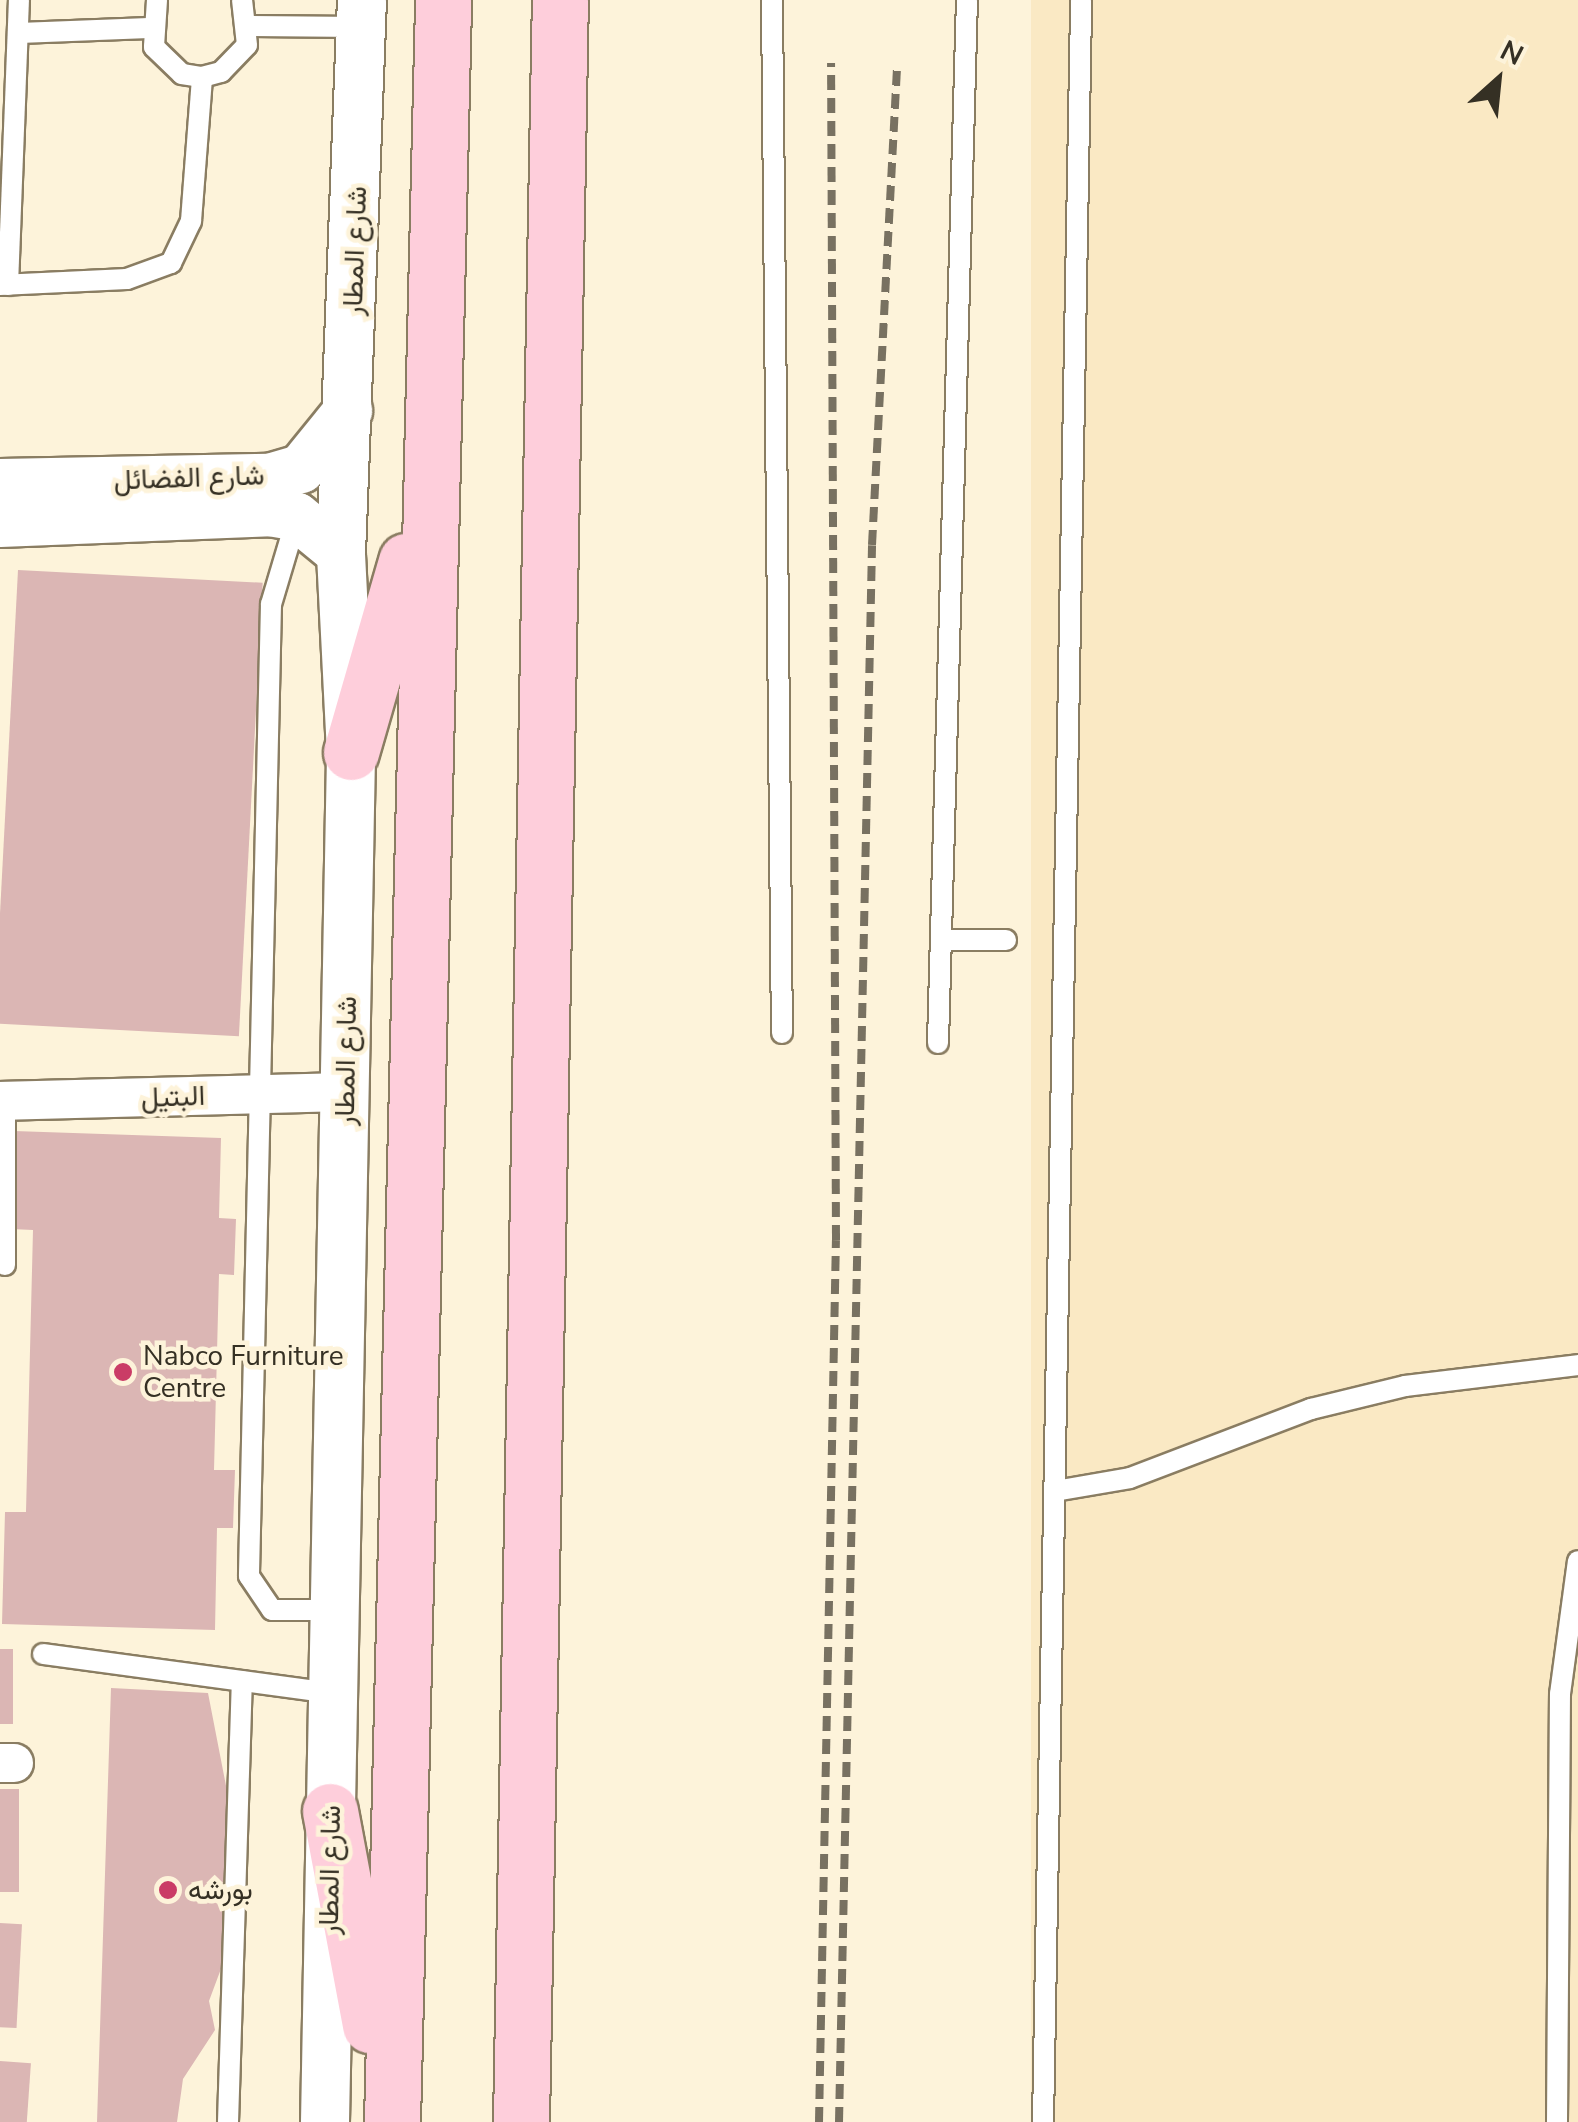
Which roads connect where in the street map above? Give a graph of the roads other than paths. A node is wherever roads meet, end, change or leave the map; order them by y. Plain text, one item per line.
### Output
1 (19, 0) edge
2 (157, 0) edge
3 (242, 0) edge
4 (443, 0) edge
5 (560, 0) edge
6 (772, 0) edge
7 (967, 0) edge
8 (1082, 0) edge
9 (362, 14) edge
10 (251, 26) junction
11 (149, 28) junction
12 (18, 33) junction
13 (202, 77) junction
14 (4, 285) edge
15 (348, 411) junction
16 (302, 470) junction
17 (0, 483) edge
18 (426, 491) junction
19 (297, 517) junction
20 (0, 523) edge
21 (341, 552) junction
22 (351, 752) junction
23 (941, 940) junction
24 (1006, 940) dead end
25 (782, 1033) dead end
26 (938, 1043) dead end
27 (345, 1092) junction
28 (262, 1094) junction
29 (2, 1101) edge
30 (5, 1265) dead end
31 (1578, 1365) edge
32 (1055, 1491) junction
33 (1578, 1561) edge
34 (341, 1609) junction
35 (43, 1654) dead end
36 (242, 1680) junction
37 (334, 1693) junction
38 (330, 1812) junction
39 (228, 2122) edge
40 (325, 2122) edge
41 (390, 2122) edge
42 (521, 2122) edge
43 (1043, 2122) edge
44 (1557, 2122) edge

1 - 12 lane
2 - 11 lane
3 - 10 lane
4 - 18 highway
5 - 42 highway
6 - 25 lane
7 - 23 lane
8 - 32 lane
9 - 10 lane
9 - 15 street, شارع المطار
10 - 13 lane
11 - 12 lane
11 - 13 lane
12 - 14 lane
13 - 14 lane
15 - 16 street, شارع الفضائل
15 - 21 street, شارع المطار
16 - 17 street, شارع الفضائل
16 - 19 lane
18 - 22 highway
18 - 41 highway
19 - 20 street, شارع الفضائل
19 - 21 street, شارع الفضائل
19 - 28 lane
21 - 22 street, شارع المطار
22 - 27 street, شارع المطار
23 - 24 lane
23 - 26 lane
27 - 28 street, البتيل
27 - 34 street, شارع المطار
28 - 29 street, البتيل
28 - 34 lane
29 - 30 lane
31 - 32 lane
32 - 43 lane
33 - 44 lane
34 - 37 street, شارع المطار
35 - 36 lane
36 - 37 lane
36 - 39 lane
37 - 38 street, شارع المطار
38 - 40 street, شارع المطار
38 - 41 highway

